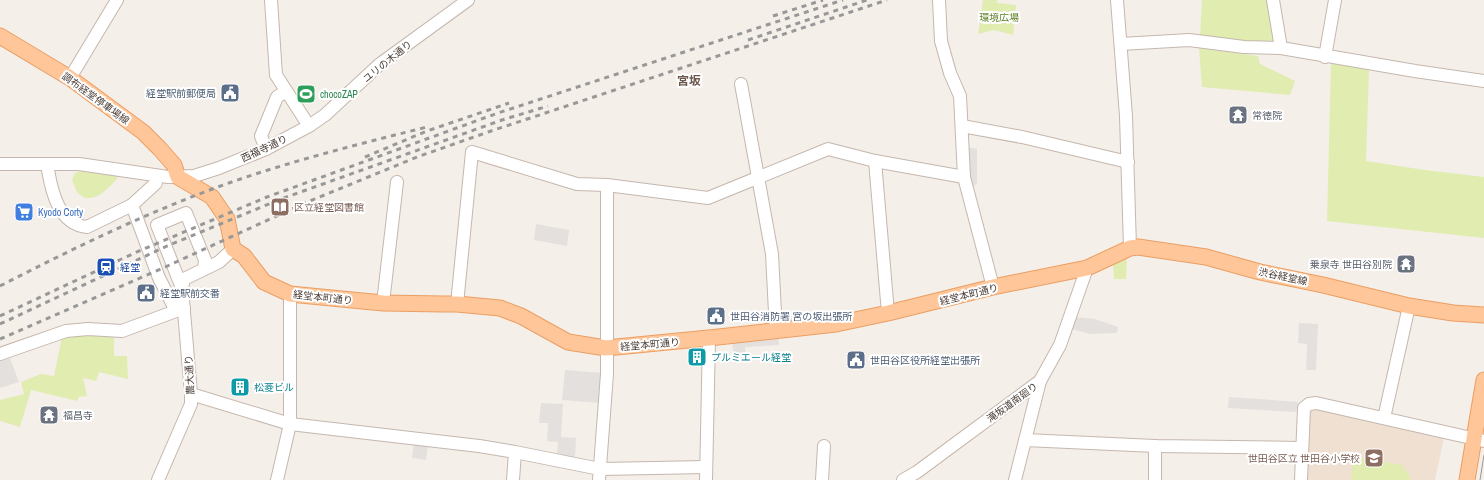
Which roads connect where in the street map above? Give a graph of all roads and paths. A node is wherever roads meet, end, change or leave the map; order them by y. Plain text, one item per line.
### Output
1 (117, 0) edge
2 (271, 0) edge
3 (468, 0) edge
4 (939, 0) edge
5 (1117, 0) edge
6 (1273, 0) edge
7 (1335, 0) edge
8 (0, 36) edge
9 (1121, 44) junction
10 (1281, 48) junction
11 (1325, 57) junction
12 (70, 78) junction
13 (1484, 81) edge
14 (741, 84) dead end
15 (286, 91) junction
16 (309, 126) junction
17 (962, 126) junction
18 (266, 149) junction
19 (875, 161) junction
20 (1128, 162) junction
21 (0, 164) edge
22 (48, 170) dead end
23 (178, 177) junction
24 (964, 177) junction
25 (758, 179) junction
26 (397, 182) dead end
27 (156, 183) dead end
28 (607, 185) junction
29 (132, 206) junction
30 (1130, 248) junction
31 (233, 249) junction
32 (1086, 268) junction
33 (204, 269) junction
34 (993, 287) junction
35 (182, 288) junction
36 (290, 294) junction
37 (383, 303) junction
38 (457, 304) junction
39 (179, 306) junction
40 (1409, 306) junction
41 (888, 313) junction
42 (1484, 315) edge
43 (776, 332) junction
44 (708, 338) junction
45 (606, 348) junction
46 (0, 354) edge
47 (1484, 380) edge
48 (1040, 381) junction
49 (191, 394) junction
50 (1382, 418) junction
51 (290, 424) junction
52 (1479, 439) edge
53 (1025, 440) junction
54 (824, 446) dead end
55 (1155, 446) junction
56 (1302, 448) junction
57 (515, 452) junction
58 (706, 467) junction
59 (600, 474) edge
60 (158, 480) edge
61 (277, 480) edge
62 (513, 480) edge
63 (706, 480) edge
64 (822, 480) edge
65 (903, 480) edge
66 (1015, 480) edge
67 (1154, 480) edge
68 (1301, 480) edge
69 (1467, 480) edge

1 - 12 street
2 - 15 street
3 - 16 street, ユリの木通り
4 - 17 street
5 - 9 street
6 - 10 street
7 - 11 street
8 - 12 main road, 調布経堂停車場線
9 - 10 street
9 - 20 street
10 - 11 street
11 - 13 street
12 - 23 main road, 調布経堂停車場線
14 - 25 street
15 - 16 street
15 - 18 street
16 - 18 street, 西福寺通り
17 - 20 street
17 - 24 street
18 - 23 street, 西福寺通り
19 - 24 street
19 - 25 street
19 - 41 street
20 - 30 street
21 - 23 street, 西福寺通り
22 - 29 street
23 - 31 main road
24 - 34 street
25 - 28 street
25 - 43 street
26 - 37 street
27 - 29 street
28 - 38 street
28 - 45 street
29 - 39 street
30 - 32 main road, 渋谷経堂線
30 - 40 main road, 渋谷経堂線
31 - 33 street
31 - 36 main road, 経堂本町通り
32 - 34 main road, 経堂本町通り
32 - 48 street, 滝坂道南廻り
33 - 35 street
33 - 35 street, 農大通り
34 - 41 main road, 経堂本町通り
35 - 39 street, 農大通り
36 - 37 main road, 経堂本町通り
36 - 51 street
37 - 38 main road, 経堂本町通り
38 - 45 main road, 経堂本町通り
39 - 46 street
39 - 49 street, 農大通り
40 - 42 main road, 渋谷経堂線
40 - 50 street
41 - 43 main road, 経堂本町通り
43 - 44 main road, 経堂本町通り
44 - 45 main road, 経堂本町通り
44 - 58 street
45 - 59 street
47 - 52 main road
48 - 53 street
48 - 65 street, 滝坂道南廻り
49 - 51 street
49 - 60 street, 農大通り
50 - 52 street
50 - 56 street
51 - 57 street
51 - 61 street
52 - 69 main road
53 - 55 street
53 - 66 street
54 - 64 street
55 - 56 street
55 - 67 street
56 - 68 street
57 - 59 street
57 - 62 street
58 - 59 street
58 - 63 street

